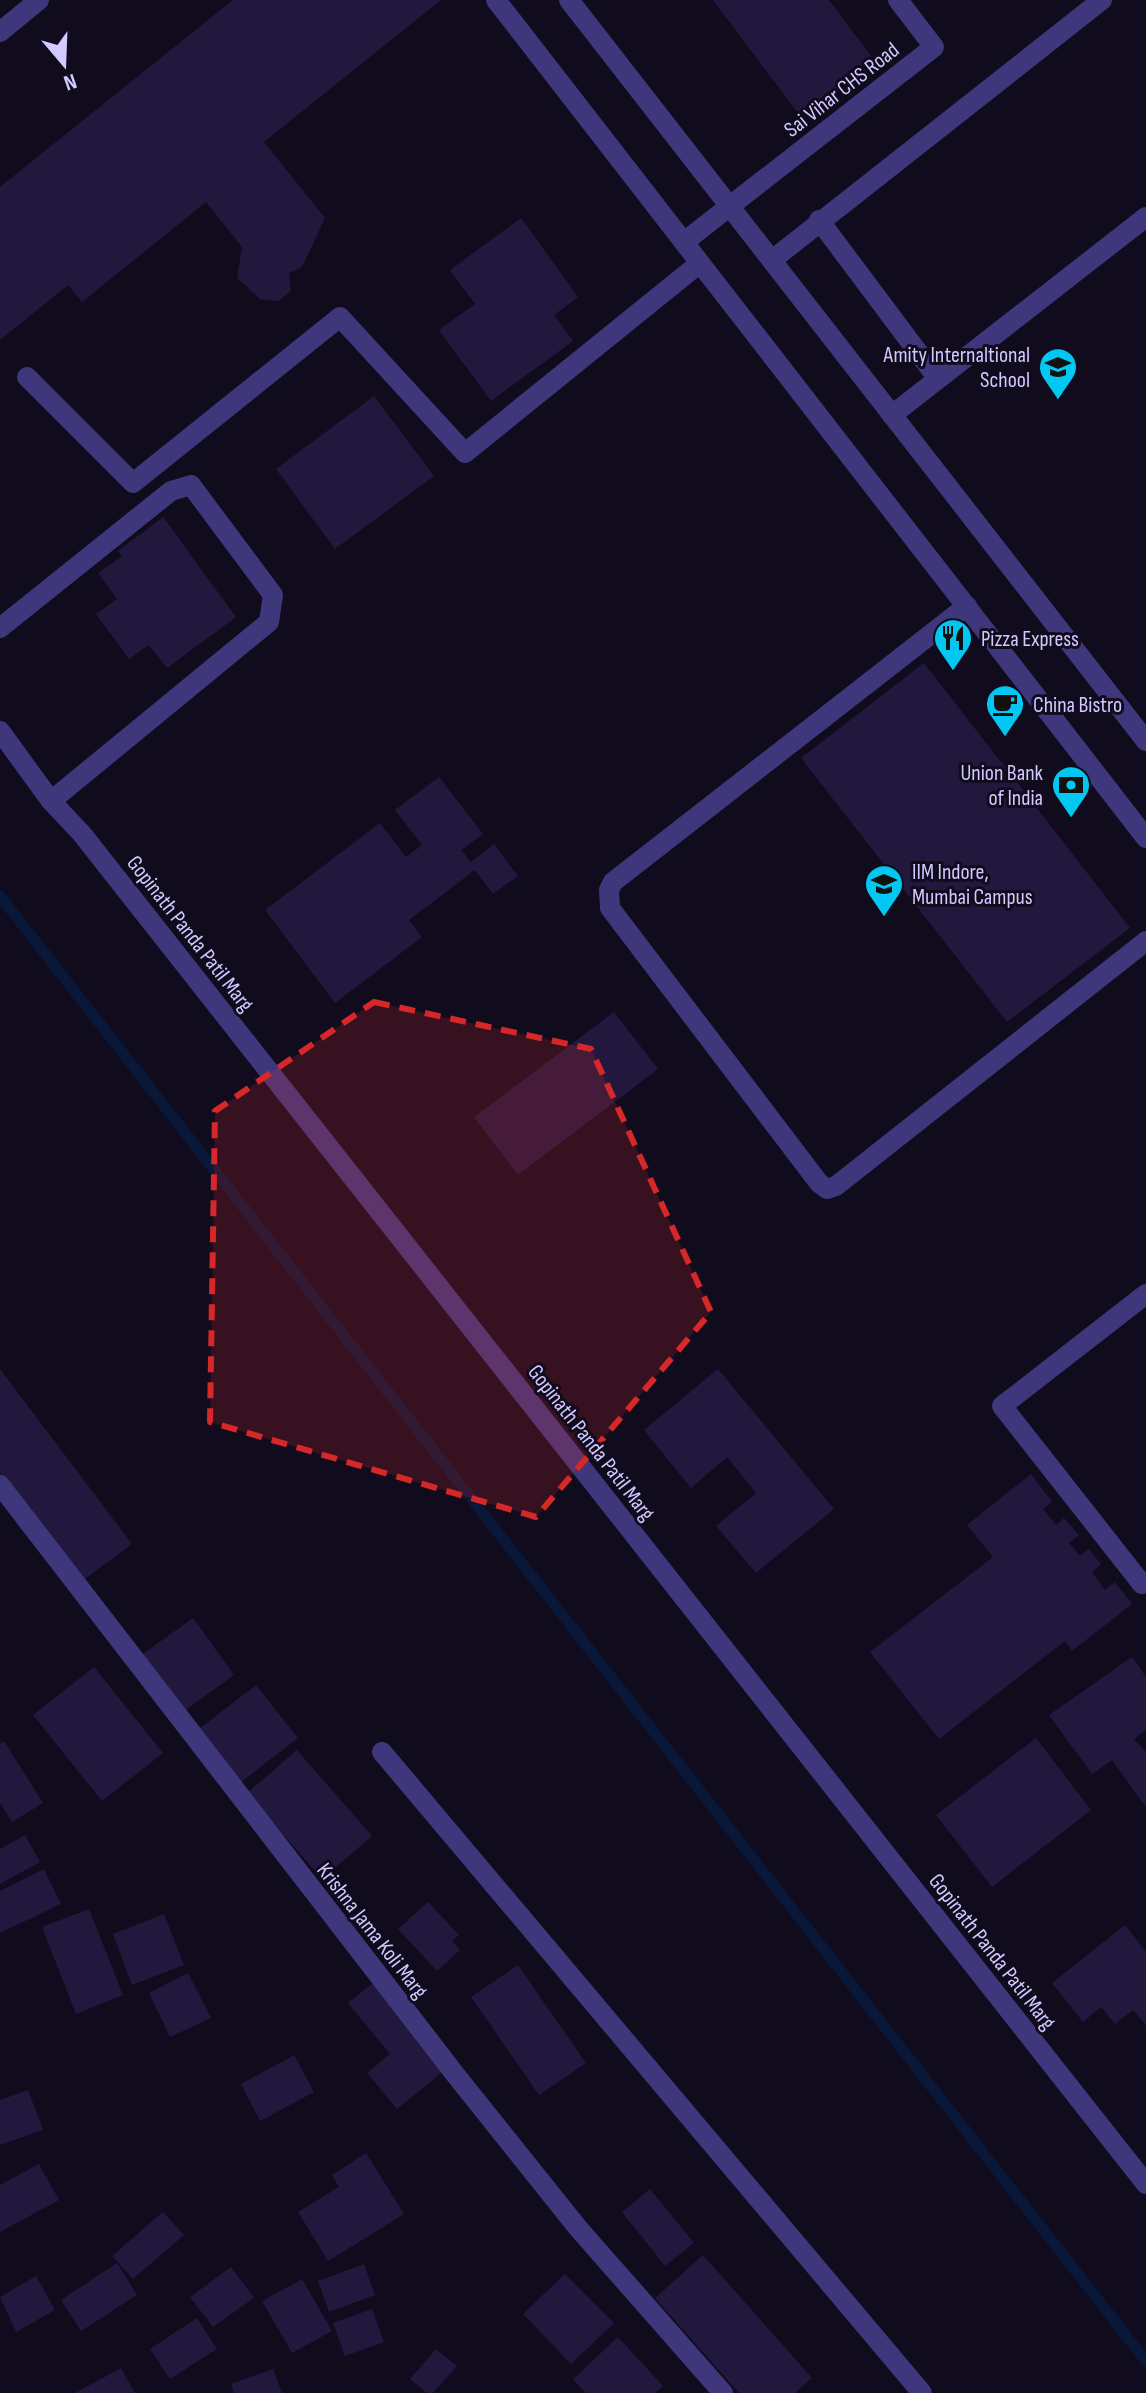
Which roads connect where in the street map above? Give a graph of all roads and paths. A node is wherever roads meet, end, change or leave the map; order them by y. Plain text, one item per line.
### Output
1 (39, 0) edge
2 (496, 0) edge
3 (569, 0) edge
4 (898, 0) edge
5 (1102, 0) edge
6 (0, 32) edge
7 (730, 206) junction
8 (1146, 217) edge
9 (819, 220) junction
10 (684, 242) junction
11 (772, 260) junction
12 (700, 263) junction
13 (27, 377) dead end
14 (938, 379) junction
15 (892, 415) junction
16 (967, 606) junction
17 (0, 628) edge
18 (0, 731) edge
19 (1146, 741) edge
20 (51, 801) junction
21 (1146, 838) edge
22 (1146, 941) edge
23 (1146, 1294) edge
24 (0, 1485) edge
25 (1146, 1582) edge
26 (382, 1752) dead end
27 (1146, 2184) edge
28 (723, 2393) edge
29 (922, 2393) edge

1 - 6 street
2 - 10 street
3 - 7 street
4 - 7 street, Sai Vihar CHS Road
5 - 9 street
7 - 10 street
7 - 11 street
8 - 14 street
9 - 11 street
9 - 14 street
10 - 12 street
11 - 15 street
12 - 13 street
12 - 16 street
14 - 15 street
15 - 19 street
16 - 21 street
16 - 22 street
17 - 20 street
18 - 20 street, Gopinath Panda Patil Marg
20 - 27 street, Gopinath Panda Patil Marg
23 - 25 street
24 - 28 street, Krishna Jama Koli Marg
26 - 29 street

